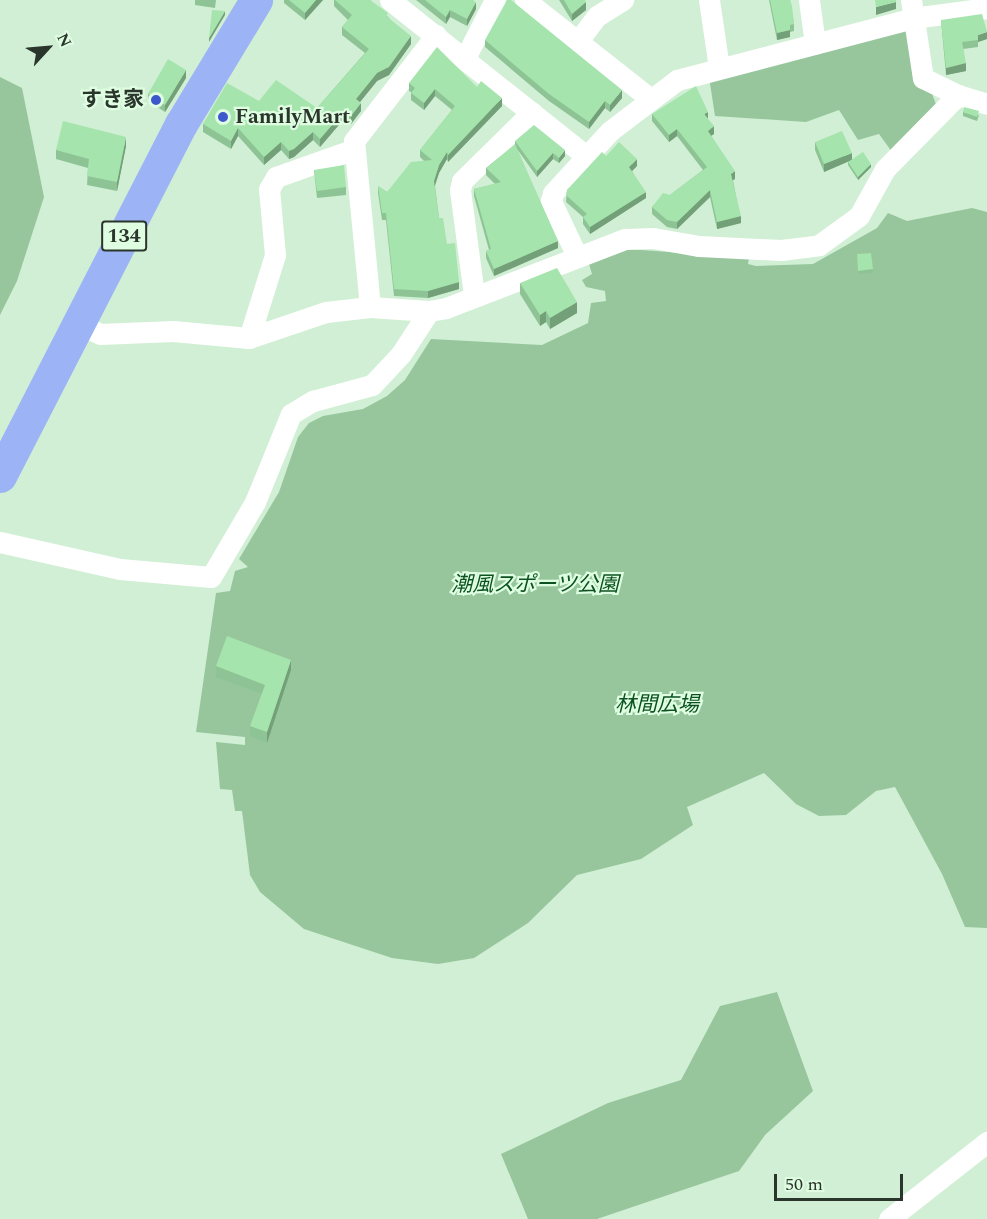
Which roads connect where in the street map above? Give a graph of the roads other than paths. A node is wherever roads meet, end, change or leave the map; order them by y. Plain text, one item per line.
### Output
1 (256, 0) edge
2 (390, 0) edge
3 (495, 0) edge
4 (525, 0) edge
5 (623, 0) edge
6 (709, 0) edge
7 (808, 0) edge
8 (987, 8) edge
9 (912, 9) edge
10 (436, 35) junction
11 (578, 41) junction
12 (815, 44) junction
13 (465, 58) junction
14 (719, 68) junction
15 (958, 95) junction
16 (651, 99) junction
17 (987, 104) edge
18 (532, 112) junction
19 (352, 150) junction
20 (585, 155) junction
21 (576, 254) junction
22 (474, 296) junction
23 (370, 307) junction
24 (429, 311) junction
25 (79, 324) junction
26 (249, 338) junction
27 (0, 476) edge
28 (0, 542) edge
29 (987, 1142) edge
30 (889, 1219) edge

1 - 25 highway, 134
2 - 10 street
3 - 13 street
4 - 11 street
5 - 11 street
6 - 14 street
7 - 12 street
8 - 9 street
9 - 12 street
9 - 15 street
10 - 13 street
10 - 19 street
11 - 16 street
12 - 14 street
13 - 18 street
14 - 16 street
15 - 17 street
15 - 21 street
16 - 20 street
18 - 20 street
18 - 22 street
19 - 23 street
19 - 26 street
20 - 21 street
21 - 22 street
22 - 24 street
23 - 24 street
23 - 26 street
24 - 28 street
25 - 26 street
25 - 27 highway, 134
29 - 30 street

